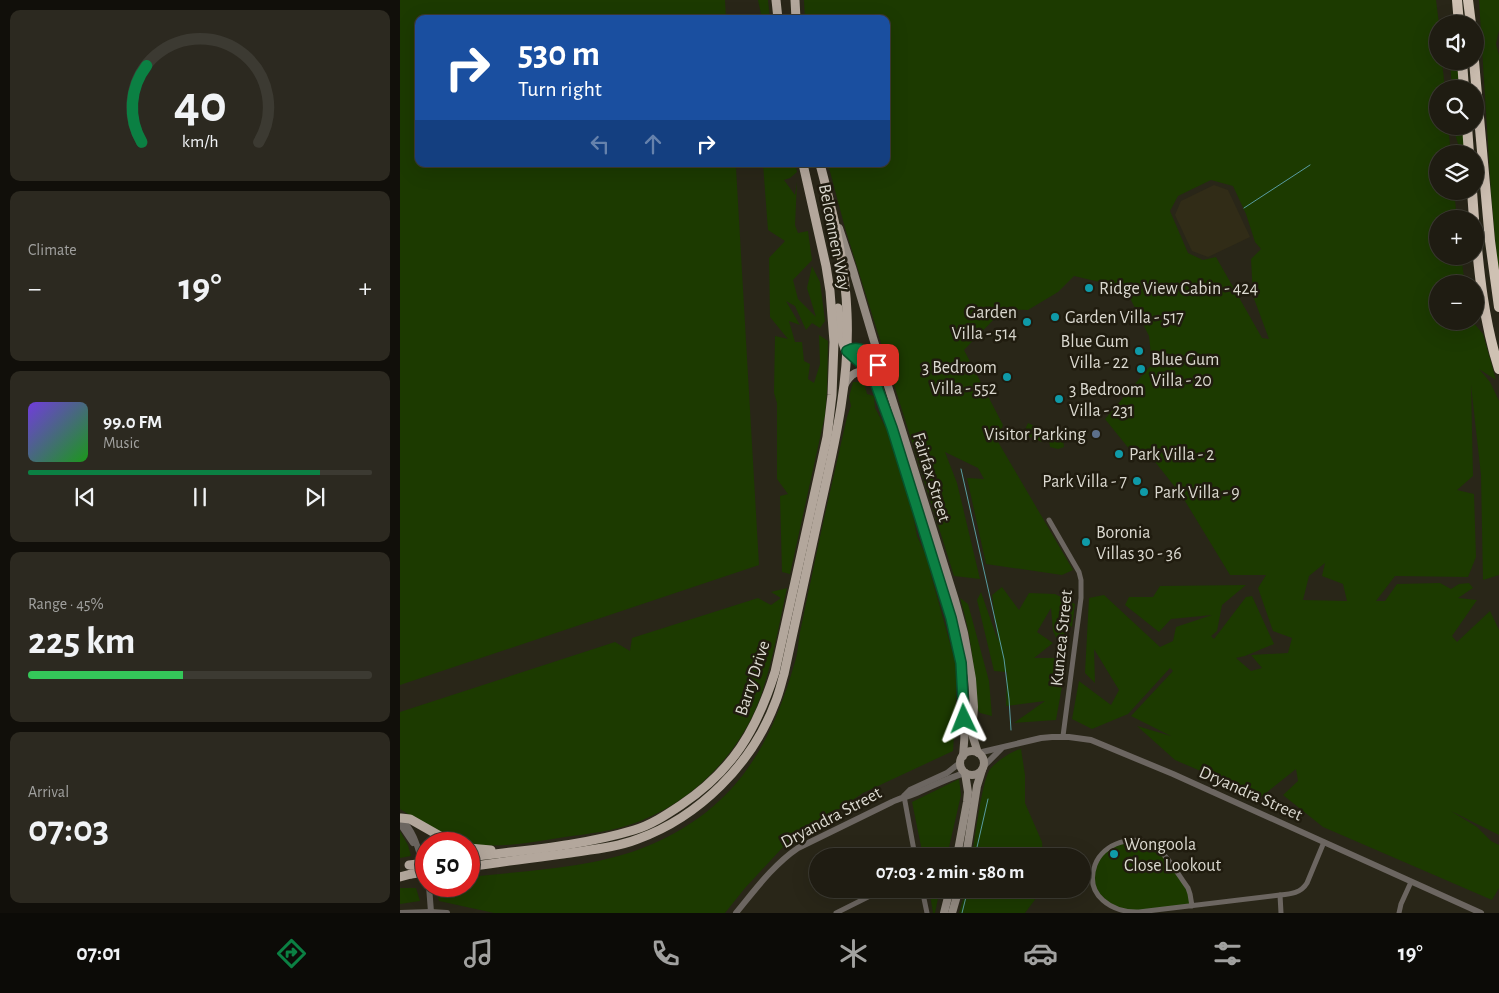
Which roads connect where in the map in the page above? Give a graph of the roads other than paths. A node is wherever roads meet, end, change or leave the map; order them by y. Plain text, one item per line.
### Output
1 (776, 0) edge
2 (795, 0) edge
3 (1457, 0) edge
4 (1468, 0) edge
5 (778, 15) edge
6 (796, 15) edge
7 (1458, 15) edge
8 (1469, 15) edge
9 (1475, 70) edge
10 (804, 167) edge
11 (804, 167) edge
12 (821, 167) edge
13 (834, 215) junction
14 (1479, 265) edge
15 (1499, 308) edge
16 (832, 316) joint
17 (847, 351) junction
18 (1499, 369) edge
19 (874, 379) junction
20 (887, 384) junction
21 (844, 386) junction
22 (832, 395) junction
23 (1049, 520) dead end
24 (1063, 736) junction
25 (1002, 748) junction
26 (978, 753) junction
27 (962, 759) junction
28 (983, 768) junction
29 (965, 773) junction
30 (904, 796) junction
31 (400, 818) edge
32 (400, 824) edge
33 (433, 832) edge
34 (415, 839) edge
35 (1324, 842) junction
36 (415, 845) edge
37 (914, 848) edge
38 (958, 848) edge
39 (967, 848) edge
40 (480, 849) edge
41 (516, 851) junction
42 (480, 856) edge
43 (480, 866) edge
44 (415, 874) edge
45 (400, 877) edge
46 (1411, 882) junction
47 (1280, 896) junction
48 (430, 897) edge
49 (866, 898) edge
50 (924, 898) edge
51 (948, 898) edge
52 (956, 898) edge
53 (850, 906) junction
54 (1192, 906) junction
55 (431, 912) junction
56 (400, 913) edge
57 (447, 913) edge
58 (736, 913) edge
59 (836, 913) edge
60 (851, 913) edge
61 (927, 913) edge
62 (944, 913) edge
63 (952, 913) edge
64 (1281, 913) edge
65 (1399, 913) edge
66 (1481, 913) edge

1 - 5 main road
2 - 6 main road
3 - 7 highway
4 - 8 highway
9 - 15 highway
10 - 16 main road, Belconnen Way
11 - 17 main road
12 - 13 main road, Belconnen Way
13 - 17 main road, Belconnen Way
13 - 20 main road, Fairfax Street
14 - 18 highway
16 - 22 main road, Barry Drive
17 - 19 main road, Fairfax Street
17 - 20 main road
17 - 21 main road, Barry Drive
17 - 22 main road
19 - 21 main road
19 - 27 main road, Fairfax Street
20 - 26 main road, Fairfax Street
21 - 43 main road, Barry Drive
22 - 41 main road, Barry Drive
23 - 24 street, Kunzea Street
24 - 25 street, Dryandra Street
24 - 35 street, Dryandra Street
25 - 26 street, Dryandra Street
25 - 28 street
26 - 27 main road
26 - 28 main road
27 - 29 main road
27 - 30 street, Dryandra Street
28 - 29 main road
28 - 39 main road
29 - 30 street, Dryandra Street
29 - 38 main road
30 - 37 street
30 - 58 street, Dryandra Street
31 - 33 main road
31 - 34 street
32 - 36 street
35 - 46 street, Dryandra Street
35 - 47 street
40 - 41 main road
41 - 42 main road, Barry Drive
44 - 45 main road, bridge
46 - 65 street
46 - 66 street, Dryandra Street
47 - 54 street
47 - 64 street
48 - 55 street
49 - 53 street
50 - 61 street
51 - 62 main road
52 - 63 main road
53 - 59 street
53 - 60 street
54 - 54 street
55 - 56 street
55 - 57 street

